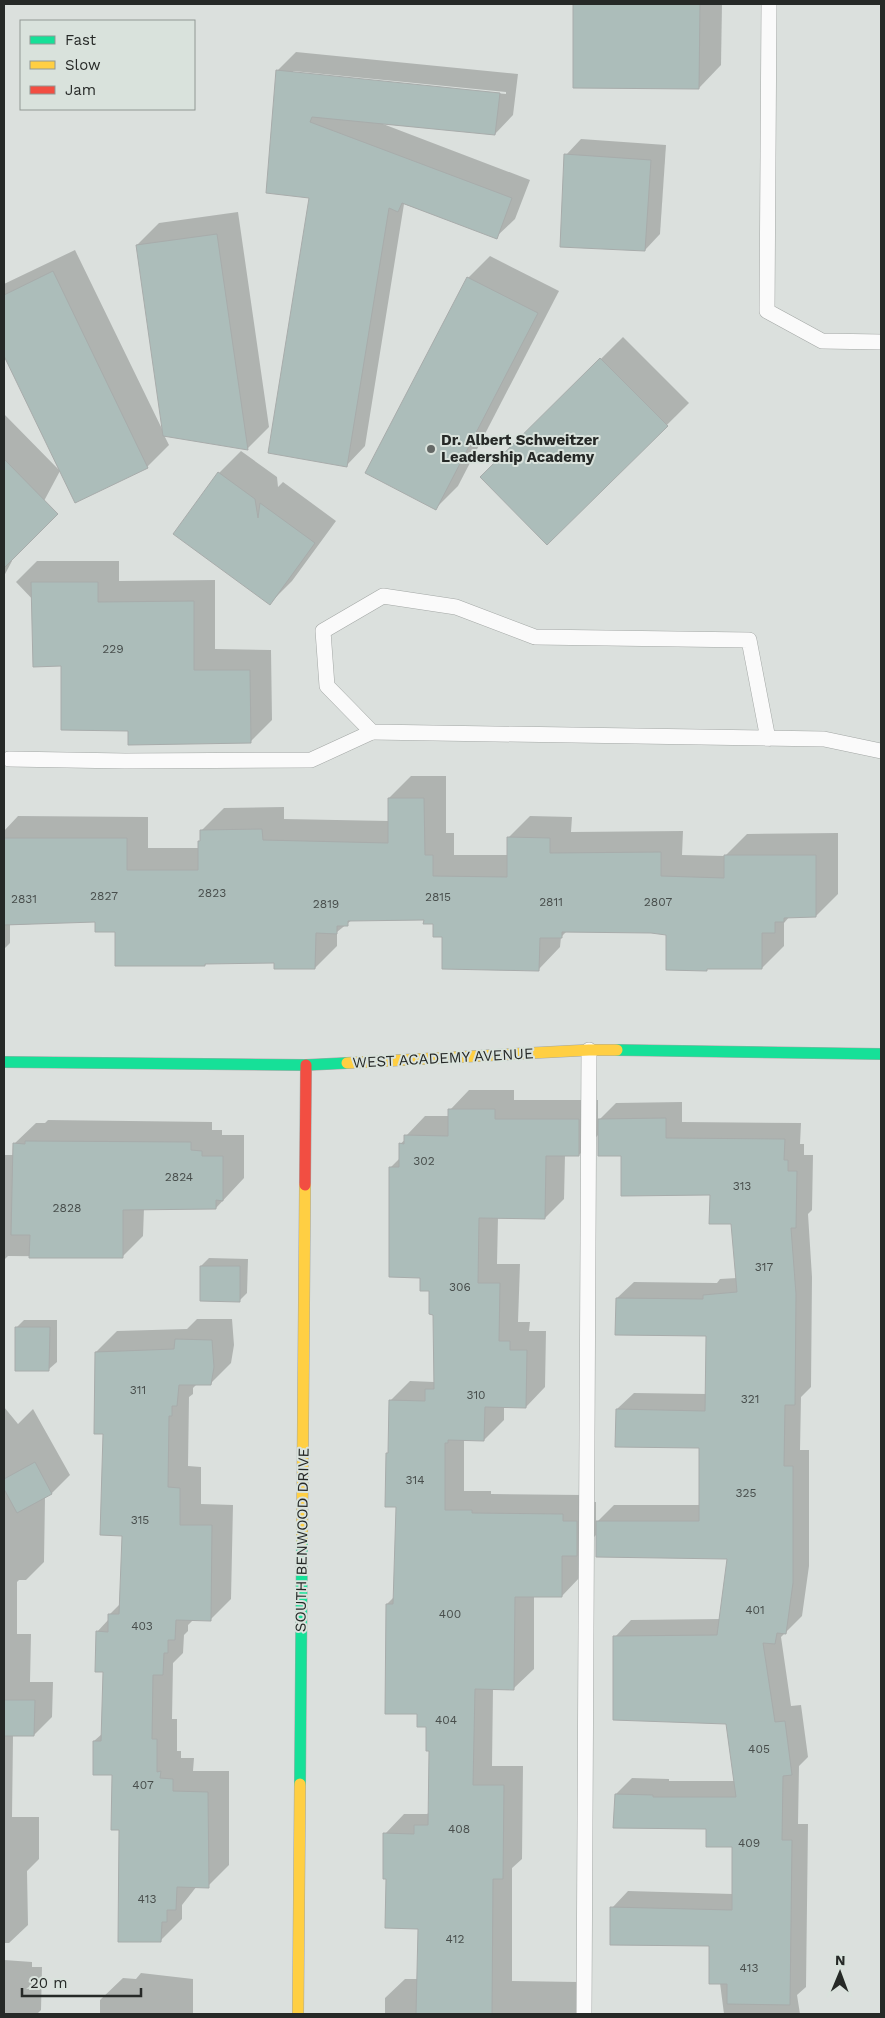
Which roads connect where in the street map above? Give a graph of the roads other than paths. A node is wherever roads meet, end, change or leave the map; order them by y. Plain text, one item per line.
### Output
1 (769, 4) edge
2 (881, 342) edge
3 (372, 732) junction
4 (768, 739) junction
5 (881, 751) edge
6 (9, 759) dead end
7 (590, 1050) junction
8 (881, 1054) edge
9 (4, 1062) edge
10 (306, 1065) junction
11 (298, 2014) edge
12 (584, 2014) edge

1 - 2 lane
3 - 4 lane
3 - 4 lane
3 - 6 lane
4 - 5 lane
7 - 8 street, WEST ACADEMY AVENUE
7 - 10 street, WEST ACADEMY AVENUE
7 - 12 lane
9 - 10 street, WEST ACADEMY AVENUE
10 - 11 street, SOUTH BENWOOD DRIVE

